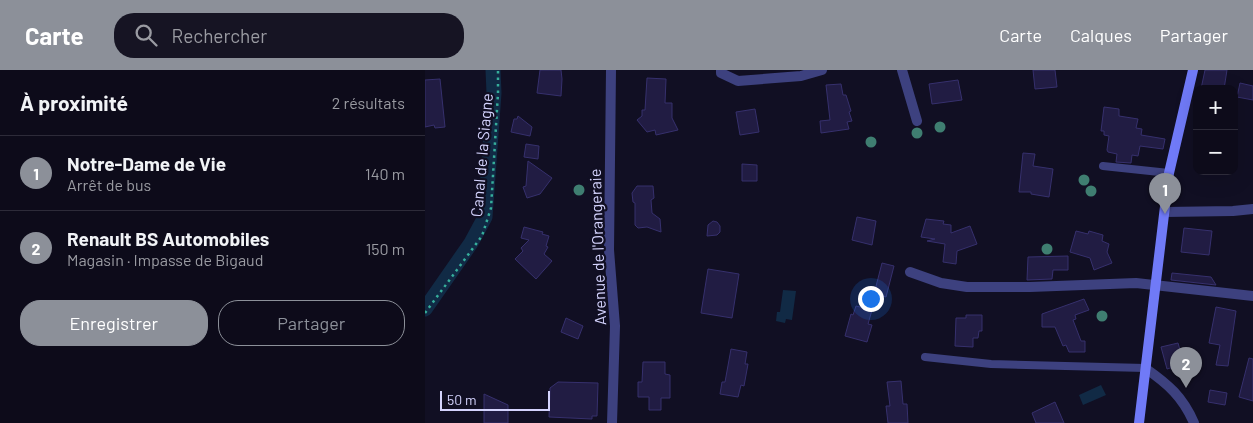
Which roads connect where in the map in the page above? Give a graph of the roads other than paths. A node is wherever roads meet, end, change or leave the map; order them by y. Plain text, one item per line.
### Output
1 (611, 70) edge
2 (721, 70) edge
3 (822, 70) edge
4 (902, 70) edge
5 (1193, 70) edge
6 (917, 120) dead end
7 (1103, 166) dead end
8 (1169, 173) junction
9 (1253, 209) edge
10 (1165, 212) junction
11 (910, 272) dead end
12 (1156, 286) junction
13 (1253, 296) edge
14 (925, 358) dead end
15 (1145, 368) junction
16 (612, 423) edge
17 (1139, 423) edge
18 (1194, 423) edge

1 - 16 street, Avenue de l'Orangeraie
2 - 3 street
4 - 6 street
5 - 8 main road
7 - 8 lane
8 - 10 main road
9 - 10 street
10 - 12 main road
11 - 12 street
12 - 13 street
12 - 15 main road
14 - 15 lane
15 - 17 main road
15 - 18 street

